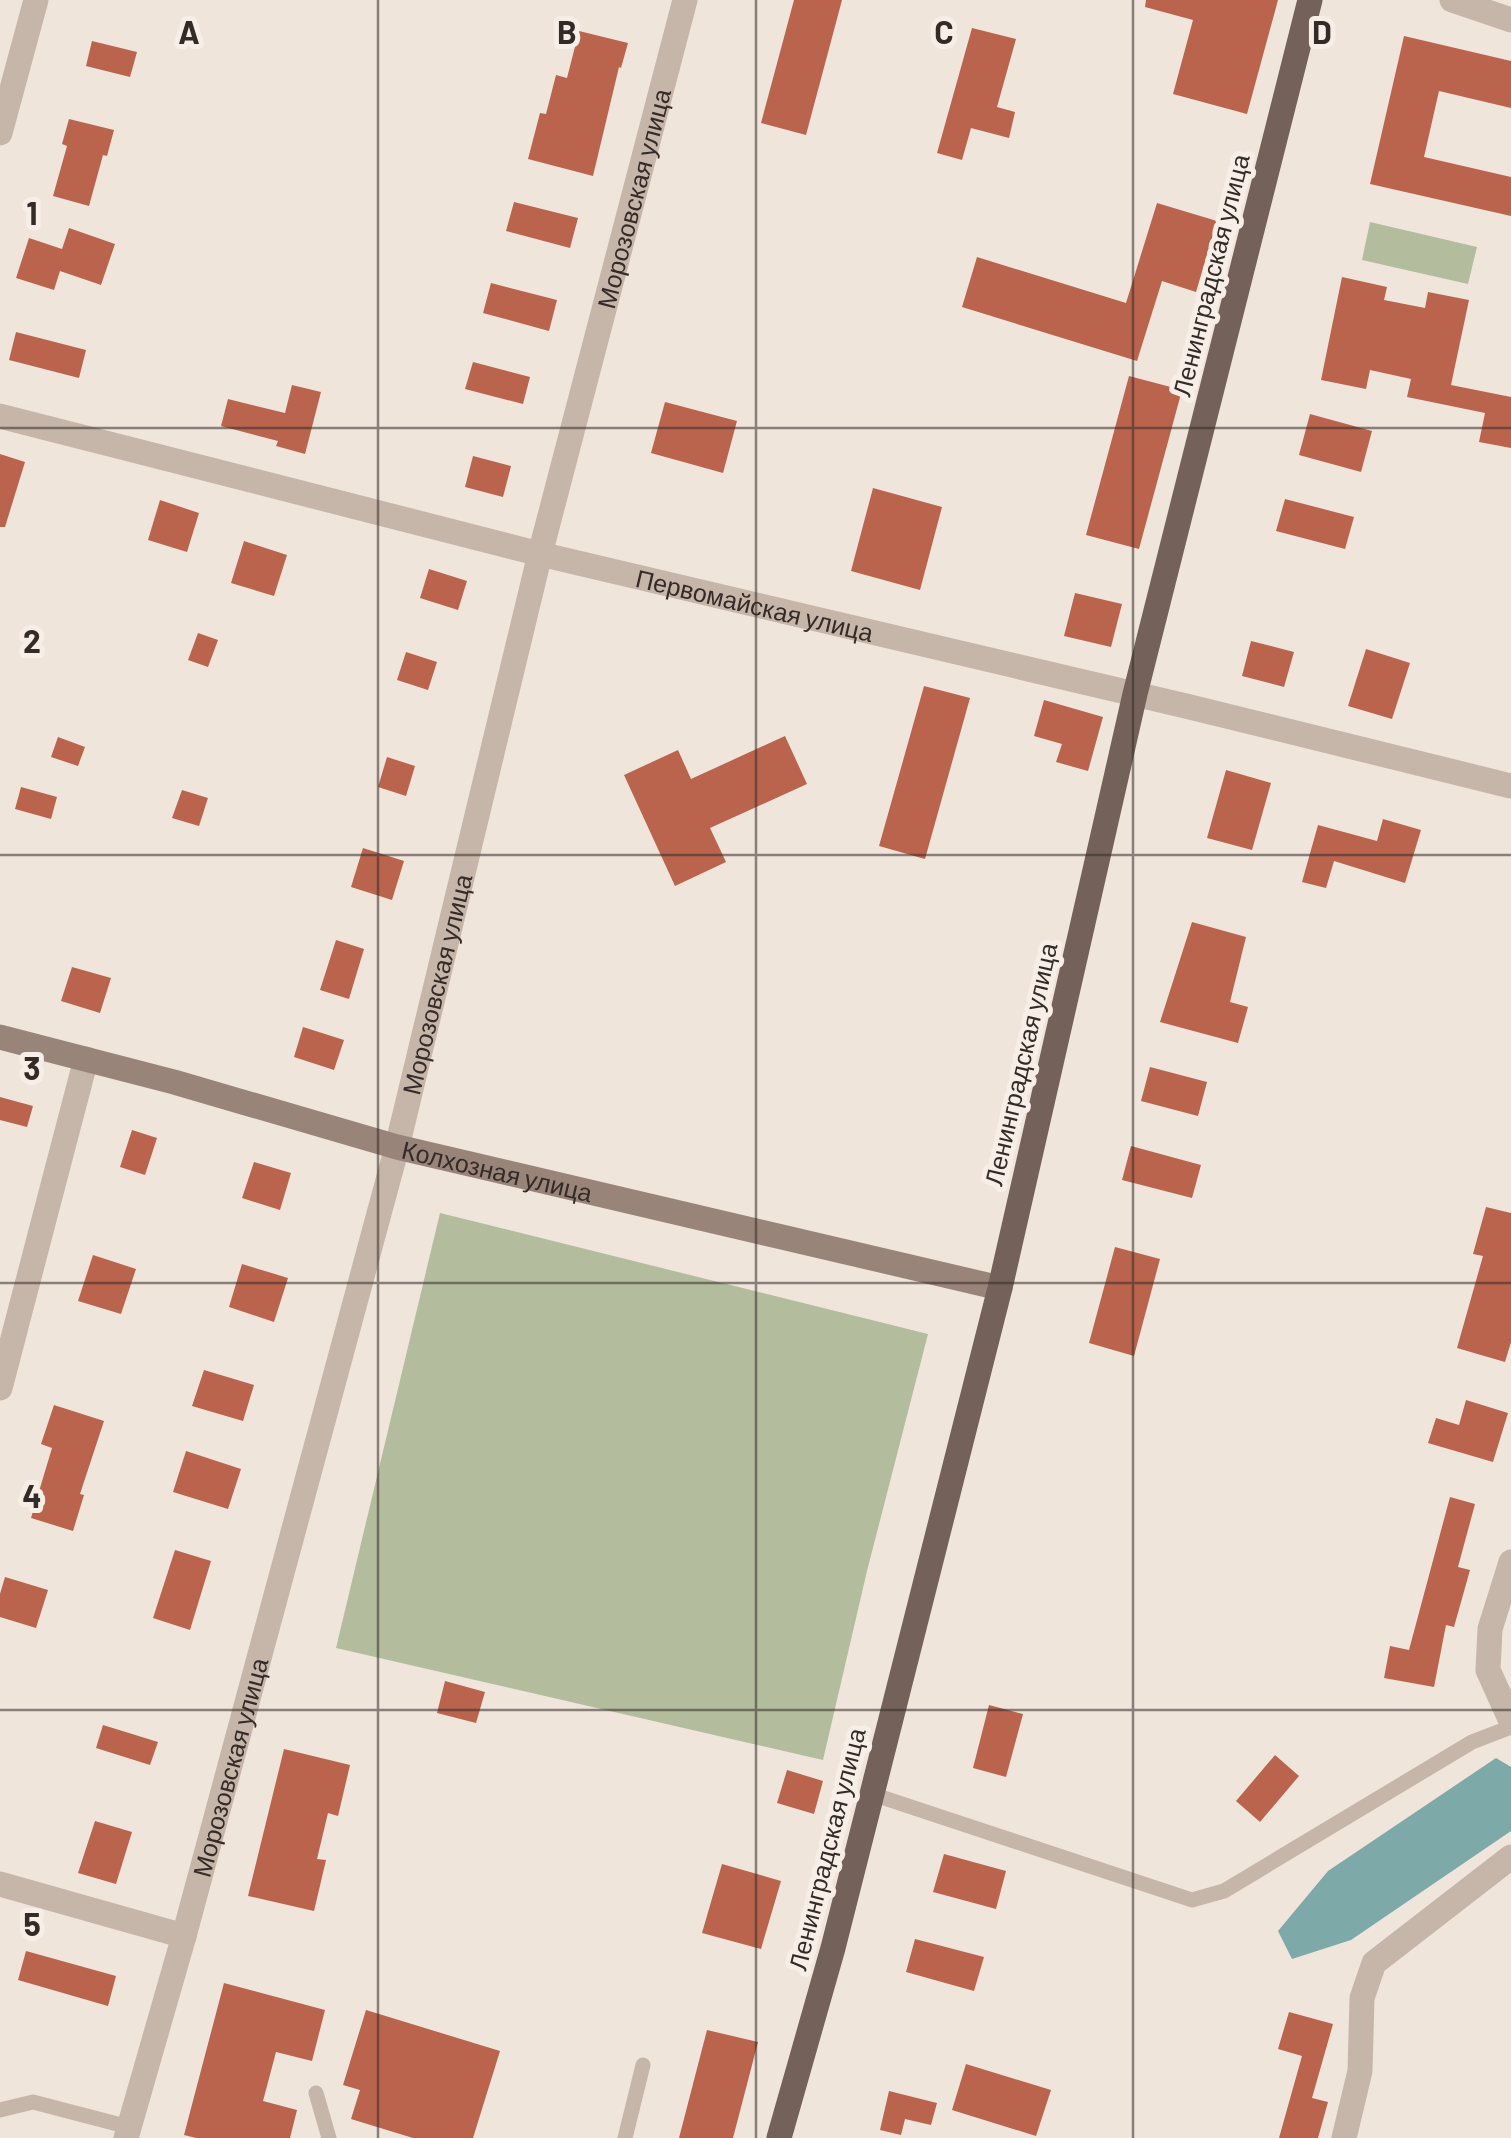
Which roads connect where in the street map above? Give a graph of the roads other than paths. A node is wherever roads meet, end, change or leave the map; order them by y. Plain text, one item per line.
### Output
1 (36, 0) edge
2 (685, 0) edge
3 (1310, 0) edge
4 (1452, 0) edge
5 (1511, 20) edge
6 (0, 133) edge
7 (0, 416) edge
8 (540, 554) junction
9 (1134, 694) junction
10 (1511, 786) edge
11 (0, 1037) edge
12 (86, 1060) junction
13 (398, 1147) junction
14 (1000, 1288) junction
15 (0, 1388) edge
16 (1511, 1562) edge
17 (1511, 1724) edge
18 (872, 1794) junction
19 (1511, 1857) edge
20 (0, 1884) edge
21 (184, 1936) junction
22 (643, 2064) dead end
23 (316, 2093) dead end
24 (0, 2110) edge
25 (128, 2132) edge
26 (329, 2138) edge
27 (625, 2138) edge
28 (779, 2138) edge
29 (1344, 2138) edge

1 - 6 street
2 - 8 street, Морозовская улица
3 - 9 main road, Ленинградская улица
4 - 5 street
7 - 8 street, Первомайская улица
8 - 9 street, Первомайская улица
8 - 13 street, Морозовская улица
9 - 10 street, Первомайская улица
9 - 14 main road, Ленинградская улица
11 - 12 main road, Колхозная улица
12 - 13 main road, Колхозная улица
12 - 15 street
13 - 14 main road, Колхозная улица
13 - 21 street, Морозовская улица
14 - 18 main road, Ленинградская улица
16 - 17 street
17 - 18 lane
18 - 28 main road, Ленинградская улица
19 - 29 street
20 - 21 street
21 - 25 street, Морозовская улица
22 - 27 lane
23 - 26 lane
24 - 25 lane

